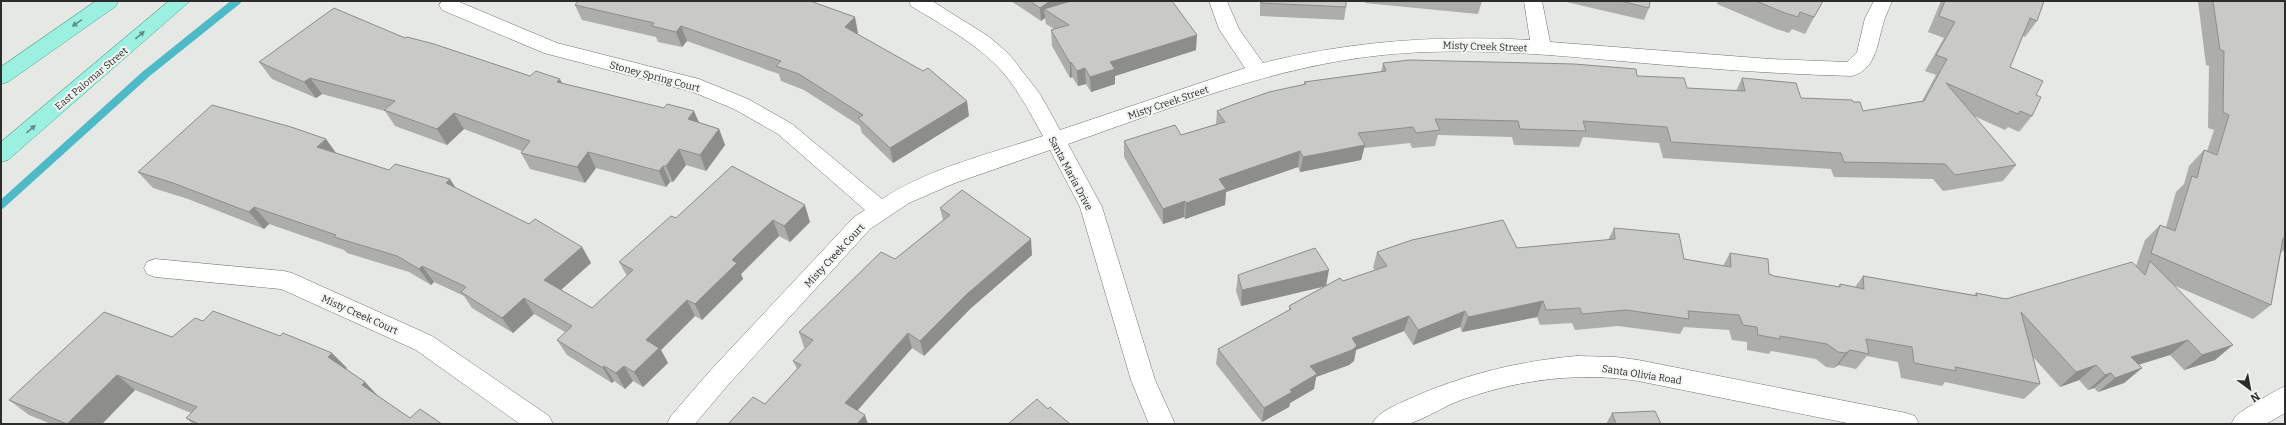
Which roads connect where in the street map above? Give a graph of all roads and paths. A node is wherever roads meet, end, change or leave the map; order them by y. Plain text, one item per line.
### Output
1 (109, 1) edge
2 (181, 1) edge
3 (901, 1) edge
4 (1218, 1) edge
5 (1533, 1) edge
6 (1883, 1) edge
7 (449, 5) dead end
8 (925, 6) edge
9 (1541, 48) junction
10 (1258, 71) junction
11 (1, 76) edge
12 (1054, 141) junction
13 (1, 154) edge
14 (880, 210) junction
15 (156, 268) dead end
16 (2285, 396) edge
17 (2251, 423) edge
18 (540, 424) edge
19 (680, 424) edge
20 (1162, 424) edge
21 (1385, 424) edge
22 (1906, 424) edge

1 -> 11 main road
13 -> 2 main road, East Palomar Street
3 - 8 street, Santa Maria Drive
4 - 10 street
5 - 9 street
6 - 9 street, Misty Creek Street
7 - 14 street, Stoney Spring Court
8 - 12 street, Santa Maria Drive
9 - 10 street, Misty Creek Street
10 - 12 street, Misty Creek Street
12 - 14 street, Misty Creek Court
12 - 20 street, Santa Maria Drive
14 - 19 street, Misty Creek Court
15 - 18 street, Misty Creek Court
16 - 17 street
21 - 22 street, Santa Olivia Road

